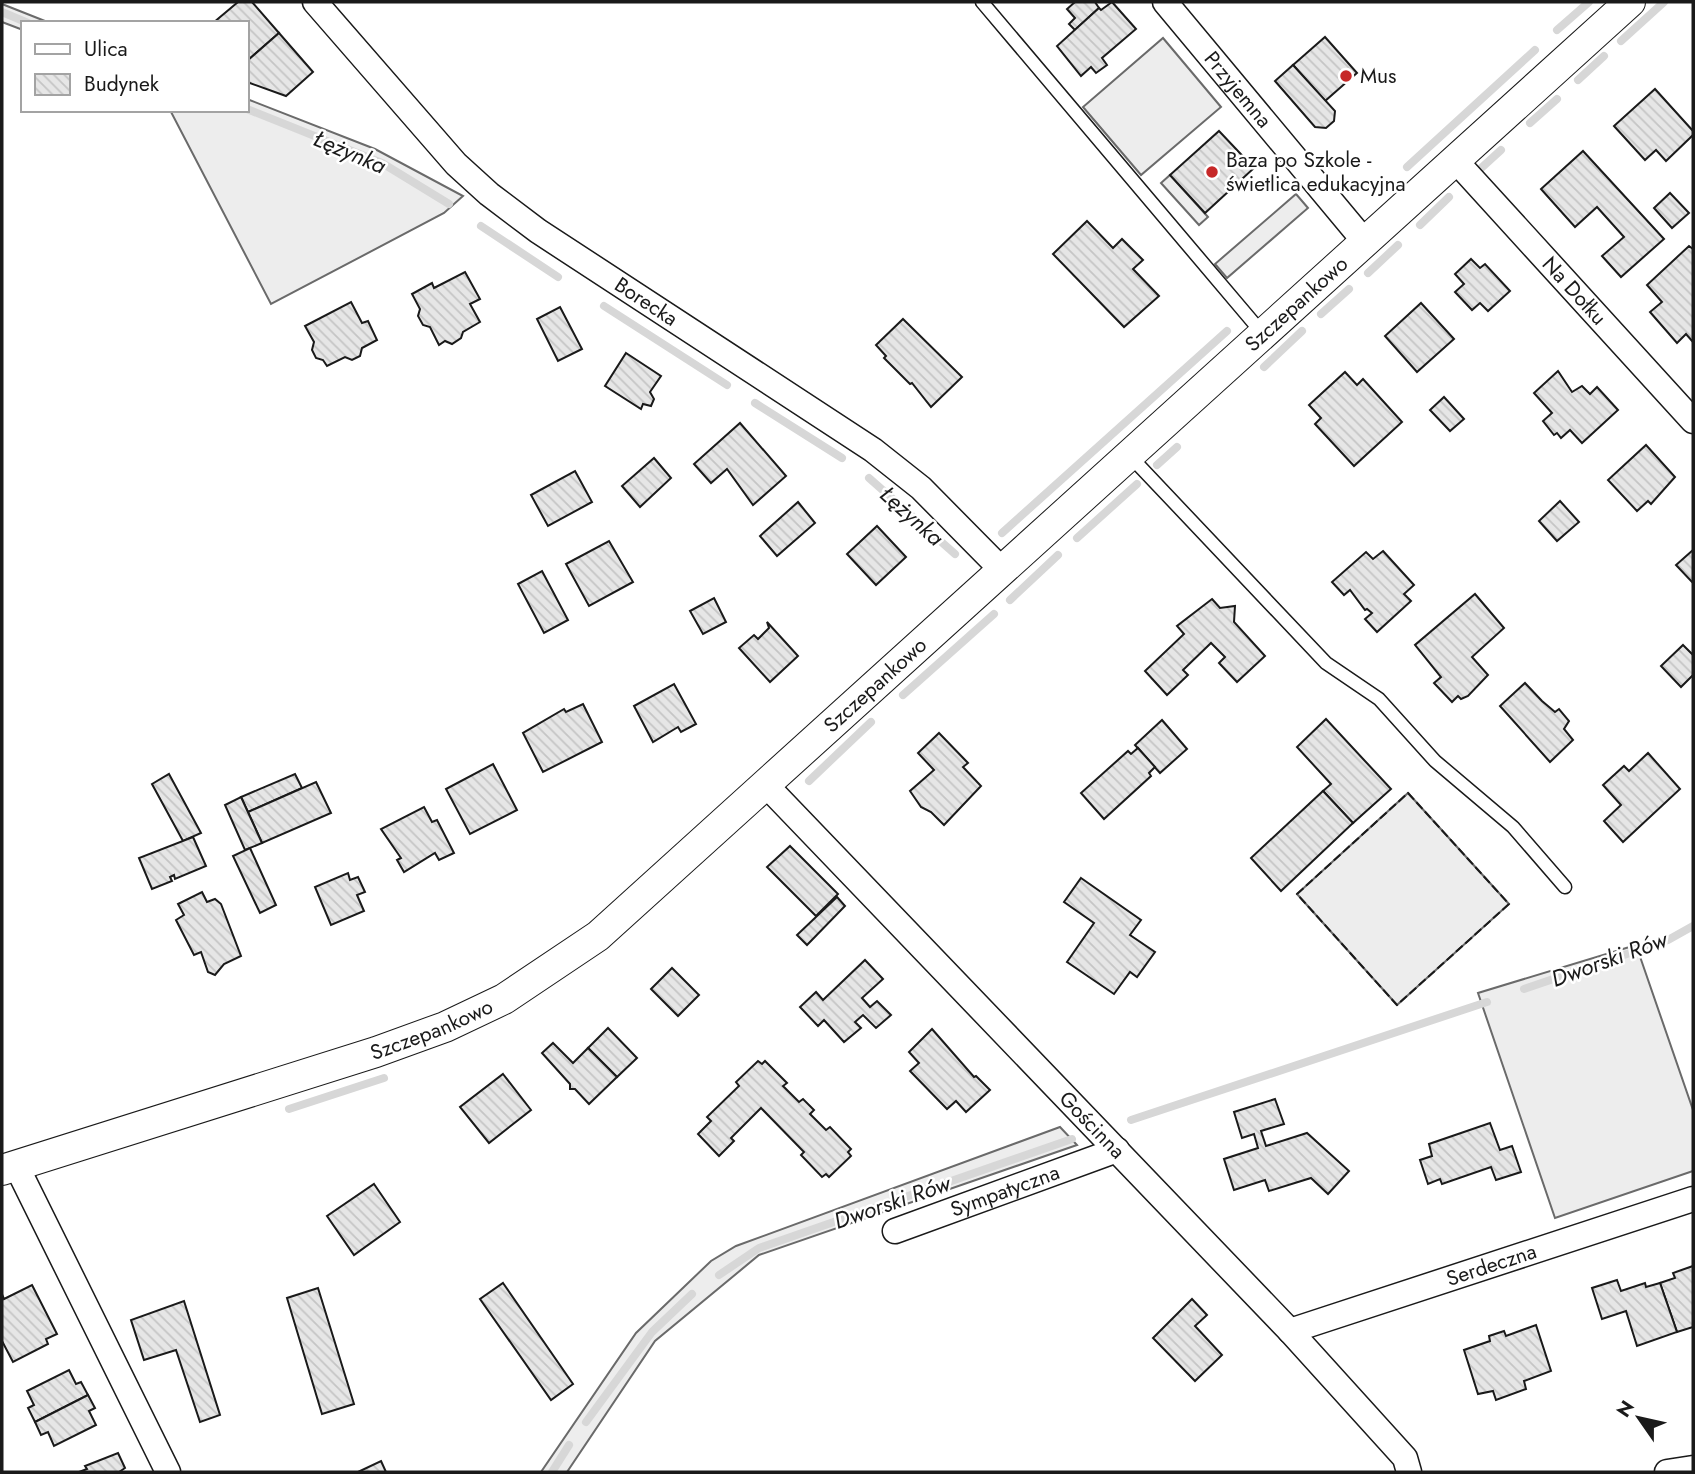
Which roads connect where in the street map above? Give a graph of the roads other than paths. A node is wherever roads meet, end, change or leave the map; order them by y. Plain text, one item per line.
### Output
1 (315, 2) edge
2 (982, 2) edge
3 (1165, 2) edge
4 (1630, 2) edge
5 (1455, 160) junction
6 (1366, 242) junction
7 (1263, 334) junction
8 (1693, 421) edge
9 (1130, 456) junction
10 (1003, 571) junction
11 (766, 785) junction
12 (1565, 887) dead end
13 (1117, 1150) junction
14 (9, 1168) edge
15 (1693, 1199) edge
16 (895, 1231) dead end
17 (1290, 1331) junction
18 (1693, 1468) edge
19 (168, 1472) edge
20 (1409, 1472) edge
21 (1667, 1472) edge

1 - 10 street, Borecka
2 - 7 lane
3 - 6 street, Przyjemna
4 - 5 street, Szczepankowo
5 - 6 street, Szczepankowo
5 - 8 street, Na Dołku
6 - 7 street, Szczepankowo
7 - 9 street, Szczepankowo
9 - 10 street, Szczepankowo
9 - 12 lane
10 - 11 street, Szczepankowo
11 - 13 street, Gościnna
11 - 14 street, Szczepankowo
13 - 16 street, Sympatyczna
13 - 17 street, Gościnna
14 - 19 street
15 - 17 street, Serdeczna
17 - 20 street, Gościnna
18 - 21 street

